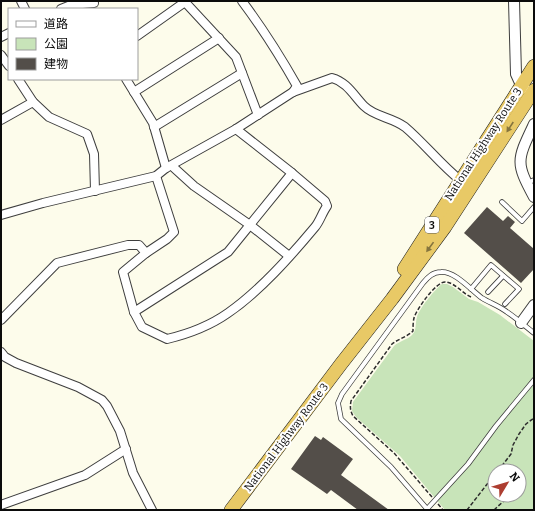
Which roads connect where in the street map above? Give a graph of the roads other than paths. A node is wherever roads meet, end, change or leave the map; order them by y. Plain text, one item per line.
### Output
1 (242, 1) edge
2 (514, 1) edge
3 (94, 4) edge
4 (64, 8) edge
5 (138, 35) edge
6 (219, 38) junction
7 (1, 55) edge
8 (8, 65) edge
9 (534, 66) edge
10 (242, 73) junction
11 (19, 80) edge
12 (127, 80) edge
13 (521, 85) junction
14 (134, 92) junction
15 (293, 92) junction
16 (533, 93) edge
17 (33, 102) junction
18 (258, 115) junction
19 (1, 120) edge
20 (534, 124) edge
21 (154, 127) junction
22 (236, 129) junction
23 (169, 167) junction
24 (292, 173) junction
25 (156, 176) junction
26 (460, 180) junction
27 (530, 181) edge
28 (95, 191) junction
29 (534, 197) edge
30 (502, 202) dead end
31 (534, 207) edge
32 (1, 215) edge
33 (250, 225) junction
34 (146, 253) junction
35 (289, 256) junction
36 (503, 276) junction
37 (471, 289) junction
38 (488, 292) dead end
39 (506, 304) dead end
40 (534, 305) edge
41 (134, 312) junction
42 (1, 320) edge
43 (521, 323) junction
44 (534, 333) edge
45 (2, 353) edge
46 (341, 364) junction
47 (534, 380) edge
48 (126, 449) junction
49 (1, 505) edge
50 (428, 509) edge
51 (152, 510) edge
52 (231, 510) edge

1 - 15 street
2 - 13 street
3 - 4 street
5 - 6 street
6 - 10 street
6 - 14 street
7 - 8 street
9 - 13 highway, National Highway Route 3 / 3
10 - 18 street
10 - 21 street
11 - 17 street
12 - 14 street
13 - 16 street
13 - 26 highway, National Highway Route 3 / 3
14 - 21 street
15 - 18 street
15 - 26 street
16 -> 46 highway, National Highway Route 3 / 3
17 - 19 street
17 - 28 street
18 - 22 street
20 - 27 street
21 - 23 street
22 - 23 street
22 - 24 street
23 - 25 street
23 - 33 street
24 - 33 street
24 - 35 street
25 - 28 street
25 - 34 street
26 - 46 highway, National Highway Route 3 / 3
27 - 29 street
28 - 32 street
30 - 31 lane
33 - 35 street
33 - 41 street
34 - 41 street
34 - 42 street
35 - 41 street
36 - 37 lane
36 - 38 lane
36 - 39 lane
37 - 43 lane
37 - 50 lane
40 - 43 street
43 - 44 lane
45 - 48 street
46 - 52 highway, National Highway Route 3 / 3
47 - 50 lane
48 - 49 street
48 - 51 street

